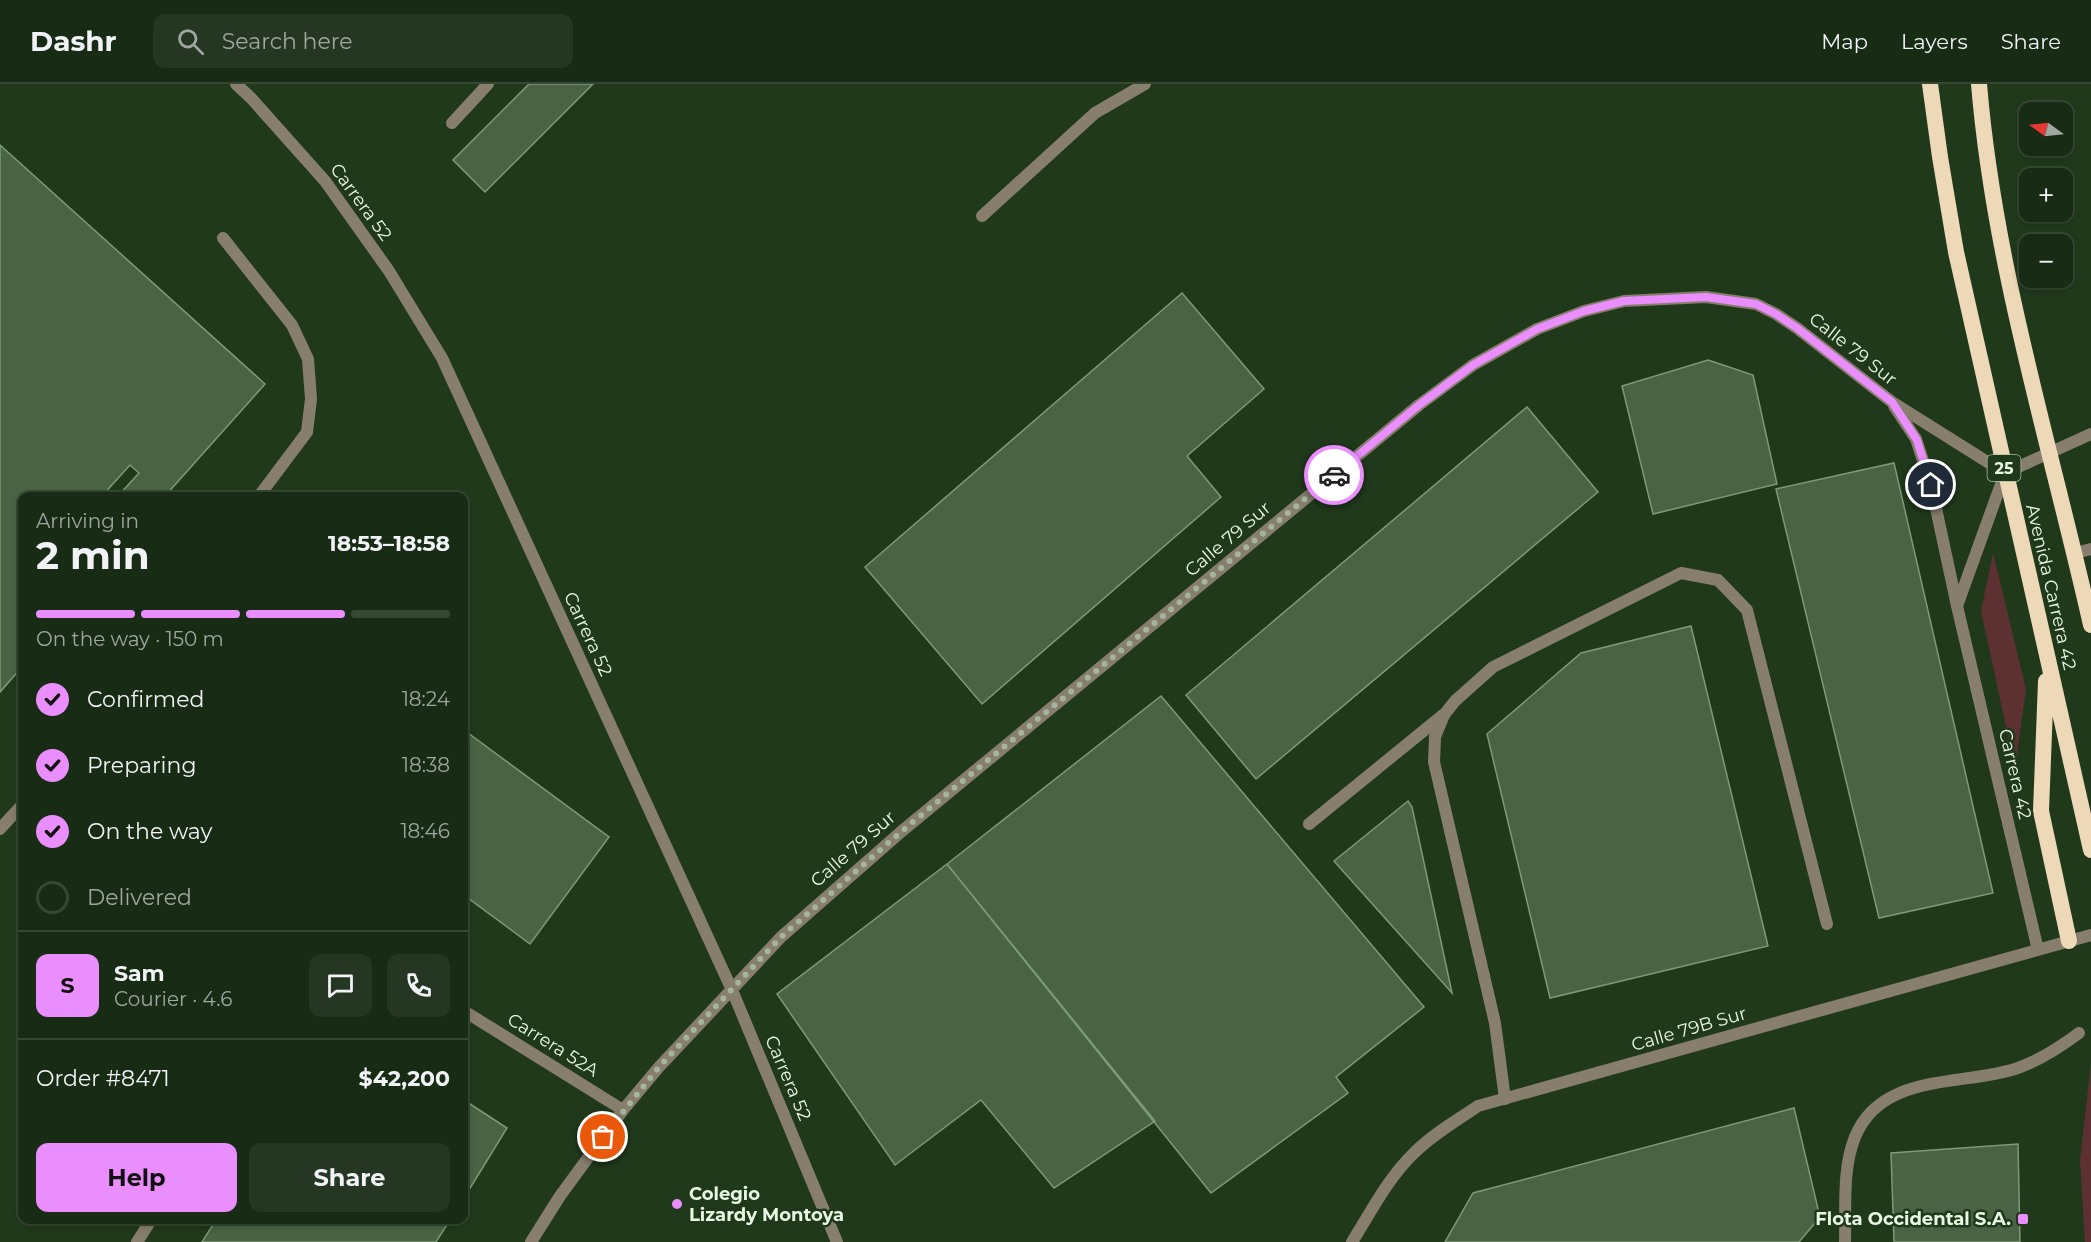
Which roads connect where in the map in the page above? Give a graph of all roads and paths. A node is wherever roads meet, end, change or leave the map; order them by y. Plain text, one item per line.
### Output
1 (236, 84) edge
2 (488, 84) edge
3 (1145, 84) edge
4 (1930, 84) edge
5 (1978, 84) edge
6 (452, 123) dead end
7 (982, 216) dead end
8 (223, 238) dead end
9 (1892, 402) junction
10 (2091, 434) edge
11 (2050, 453) junction
12 (2005, 473) junction
13 (262, 492) edge
14 (2083, 551) edge
15 (1957, 606) junction
16 (2091, 625) edge
17 (2047, 660) junction
18 (1444, 715) junction
19 (18, 809) edge
20 (1309, 824) dead end
21 (0, 829) edge
22 (2091, 850) edge
23 (1827, 924) dead end
24 (2091, 935) edge
25 (2069, 941) junction
26 (2038, 950) junction
27 (732, 990) junction
28 (468, 1013) edge
29 (2079, 1033) dead end
30 (1505, 1099) junction
31 (623, 1110) junction
32 (148, 1224) edge
33 (137, 1242) edge
34 (531, 1242) edge
35 (837, 1242) edge
36 (1352, 1242) edge
37 (1845, 1242) edge

1 - 27 street, Carrera 52
2 - 6 street
3 - 7 street
4 - 12 highway, Avenida Carrera 42 / 25
5 - 11 highway, Avenida Carrera 42
8 - 13 street
9 - 12 street, Calle 79 Sur
9 - 15 street, Carrera 42
9 - 27 street, Calle 79 Sur
10 - 11 street
11 - 12 street
11 - 14 highway, Avenida Carrera 42
12 - 15 street
12 - 17 highway, Avenida Carrera 42 / 25
14 - 16 highway, Avenida Carrera 42
15 - 26 street, Carrera 42
17 - 22 highway, Avenida Carrera 42 / 25
17 - 25 highway
18 - 20 street
18 - 23 street
18 - 30 street
19 - 21 street
24 - 25 street, Calle 79B Sur
25 - 26 street, Calle 79B Sur
26 - 30 street, Calle 79B Sur
27 - 31 street, Calle 79 Sur
27 - 35 street, Carrera 52
28 - 31 street, Carrera 52A
29 - 37 street
30 - 36 street, Calle 79B Sur
31 - 34 street, Calle 79 Sur
32 - 33 street

